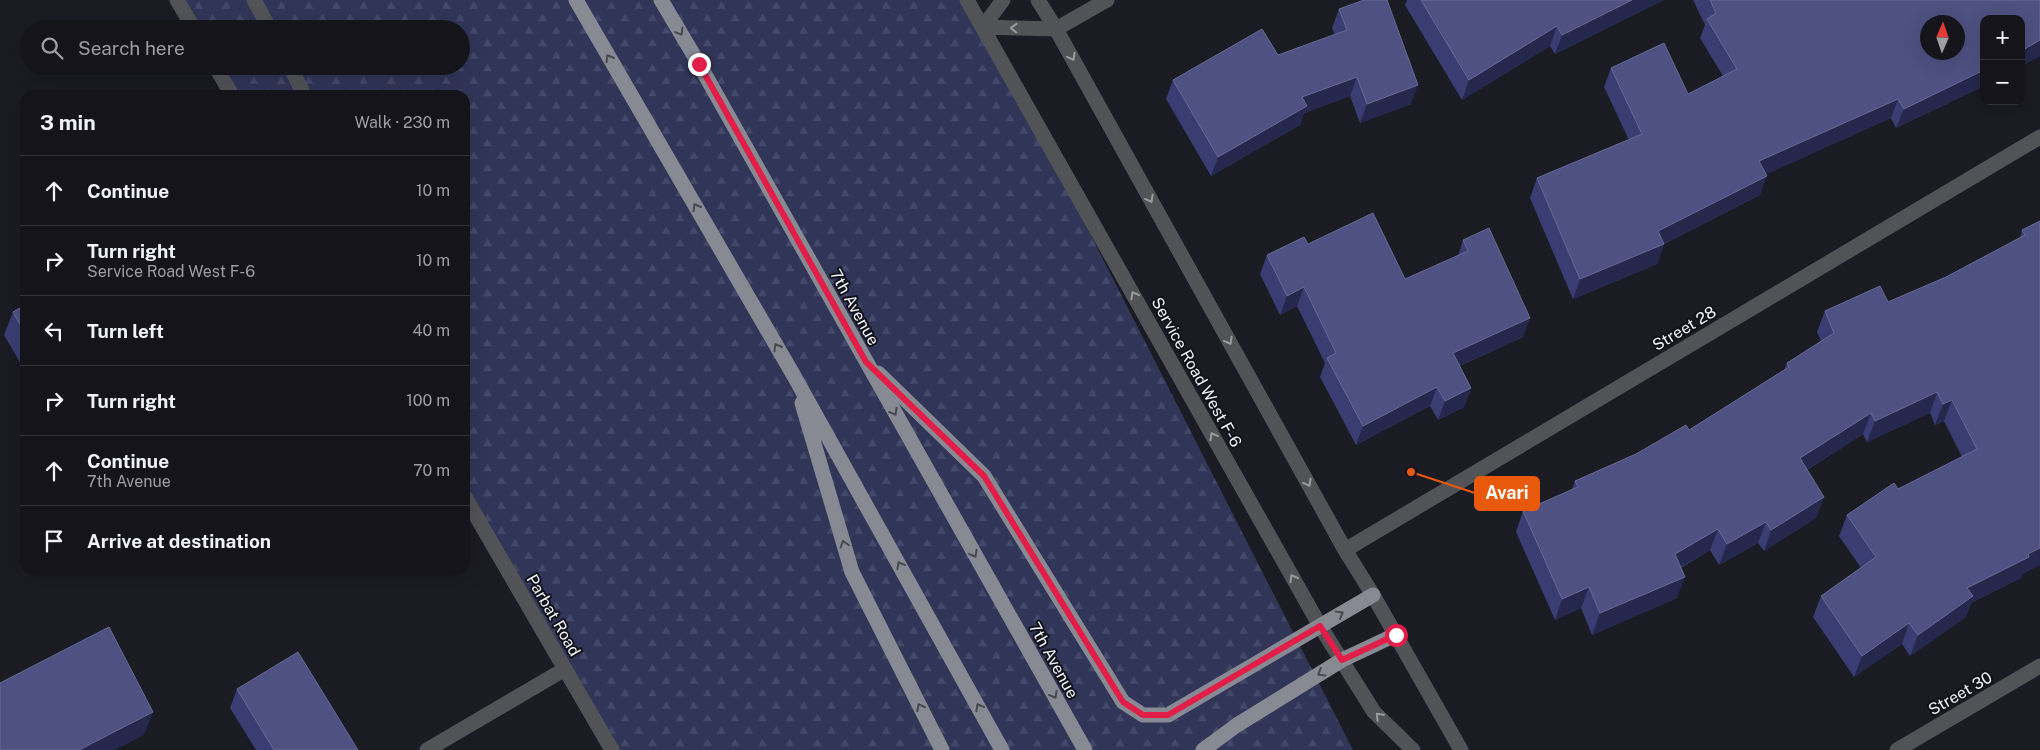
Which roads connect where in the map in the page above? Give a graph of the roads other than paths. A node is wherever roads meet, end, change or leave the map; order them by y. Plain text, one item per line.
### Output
1 (177, 0) edge
2 (254, 0) edge
3 (576, 0) edge
4 (661, 0) edge
5 (967, 0) edge
6 (1003, 0) edge
7 (1038, 0) edge
8 (1107, 0) edge
9 (189, 20) edge
10 (265, 20) edge
11 (983, 27) junction
12 (1056, 29) junction
13 (220, 75) edge
14 (294, 75) edge
15 (229, 90) edge
16 (302, 90) edge
17 (2040, 136) edge
18 (866, 362) junction
19 (794, 376) junction
20 (470, 506) edge
21 (1345, 550) junction
22 (1373, 595) junction
23 (1320, 626) junction
24 (1396, 635) junction
25 (1342, 660) junction
26 (2040, 666) edge
27 (565, 670) junction
28 (427, 750) edge
29 (612, 750) edge
30 (942, 750) edge
31 (1002, 750) edge
32 (1085, 750) edge
33 (1203, 750) edge
34 (1413, 750) edge
35 (1461, 750) edge
36 (1897, 750) edge

1 - 9 street
2 - 10 street
19 -> 3 main road
4 -> 18 main road, 7th Avenue
5 - 11 street, Service Road West F-6
6 - 11 street
7 - 12 street
8 - 12 street
12 -> 11 street
23 -> 11 street, Service Road West F-6
12 -> 21 street
13 - 15 street
14 - 16 street
17 - 21 street, Street 28
18 - 23 main road
18 -> 32 main road, 7th Avenue
30 -> 19 main road
31 -> 19 main road
20 - 27 street, Parbat Road
21 - 22 street
23 -> 22 main road
22 - 24 street
23 - 25 street, Service Road West F-6
24 - 25 main road
24 - 35 street
25 -> 33 main road
34 -> 25 street, Service Road West F-6
26 - 36 street, Street 30
27 - 28 street
27 - 29 street, Parbat Road

